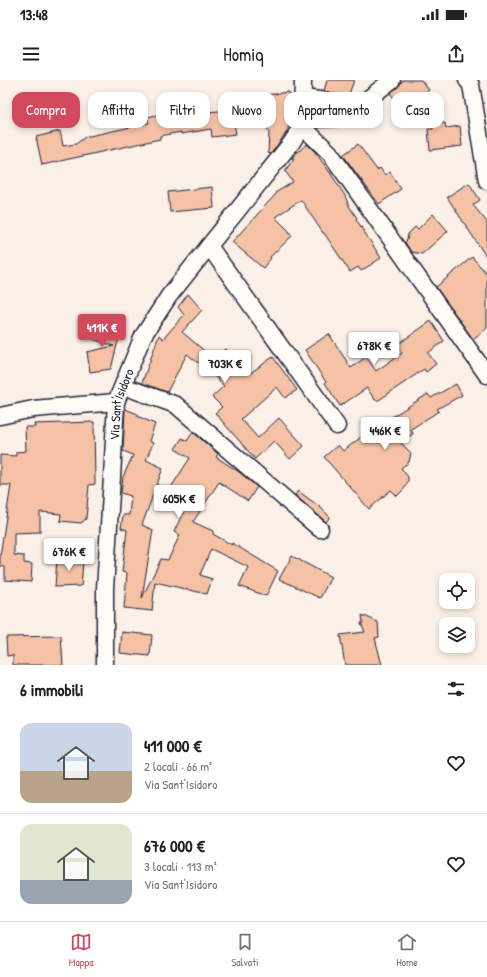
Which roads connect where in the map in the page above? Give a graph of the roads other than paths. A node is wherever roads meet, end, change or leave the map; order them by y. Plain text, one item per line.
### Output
1 (303, 80) edge
2 (392, 80) edge
3 (467, 80) edge
4 (303, 92) edge
5 (377, 92) edge
6 (301, 128) edge
7 (304, 128) edge
8 (487, 181) edge
9 (209, 246) junction
10 (487, 375) edge
11 (123, 386) junction
12 (116, 402) junction
13 (0, 416) edge
14 (337, 426) dead end
15 (320, 529) dead end
16 (105, 665) edge

1 - 4 street
2 - 5 street
3 - 8 street
6 - 9 street, Via Sant'Isidoro
7 - 10 street
9 - 11 street, Via Sant'Isidoro
9 - 14 street
11 - 12 street, Via Sant'Isidoro
11 - 15 street
12 - 13 street
12 - 16 street, Via Sant'Isidoro

